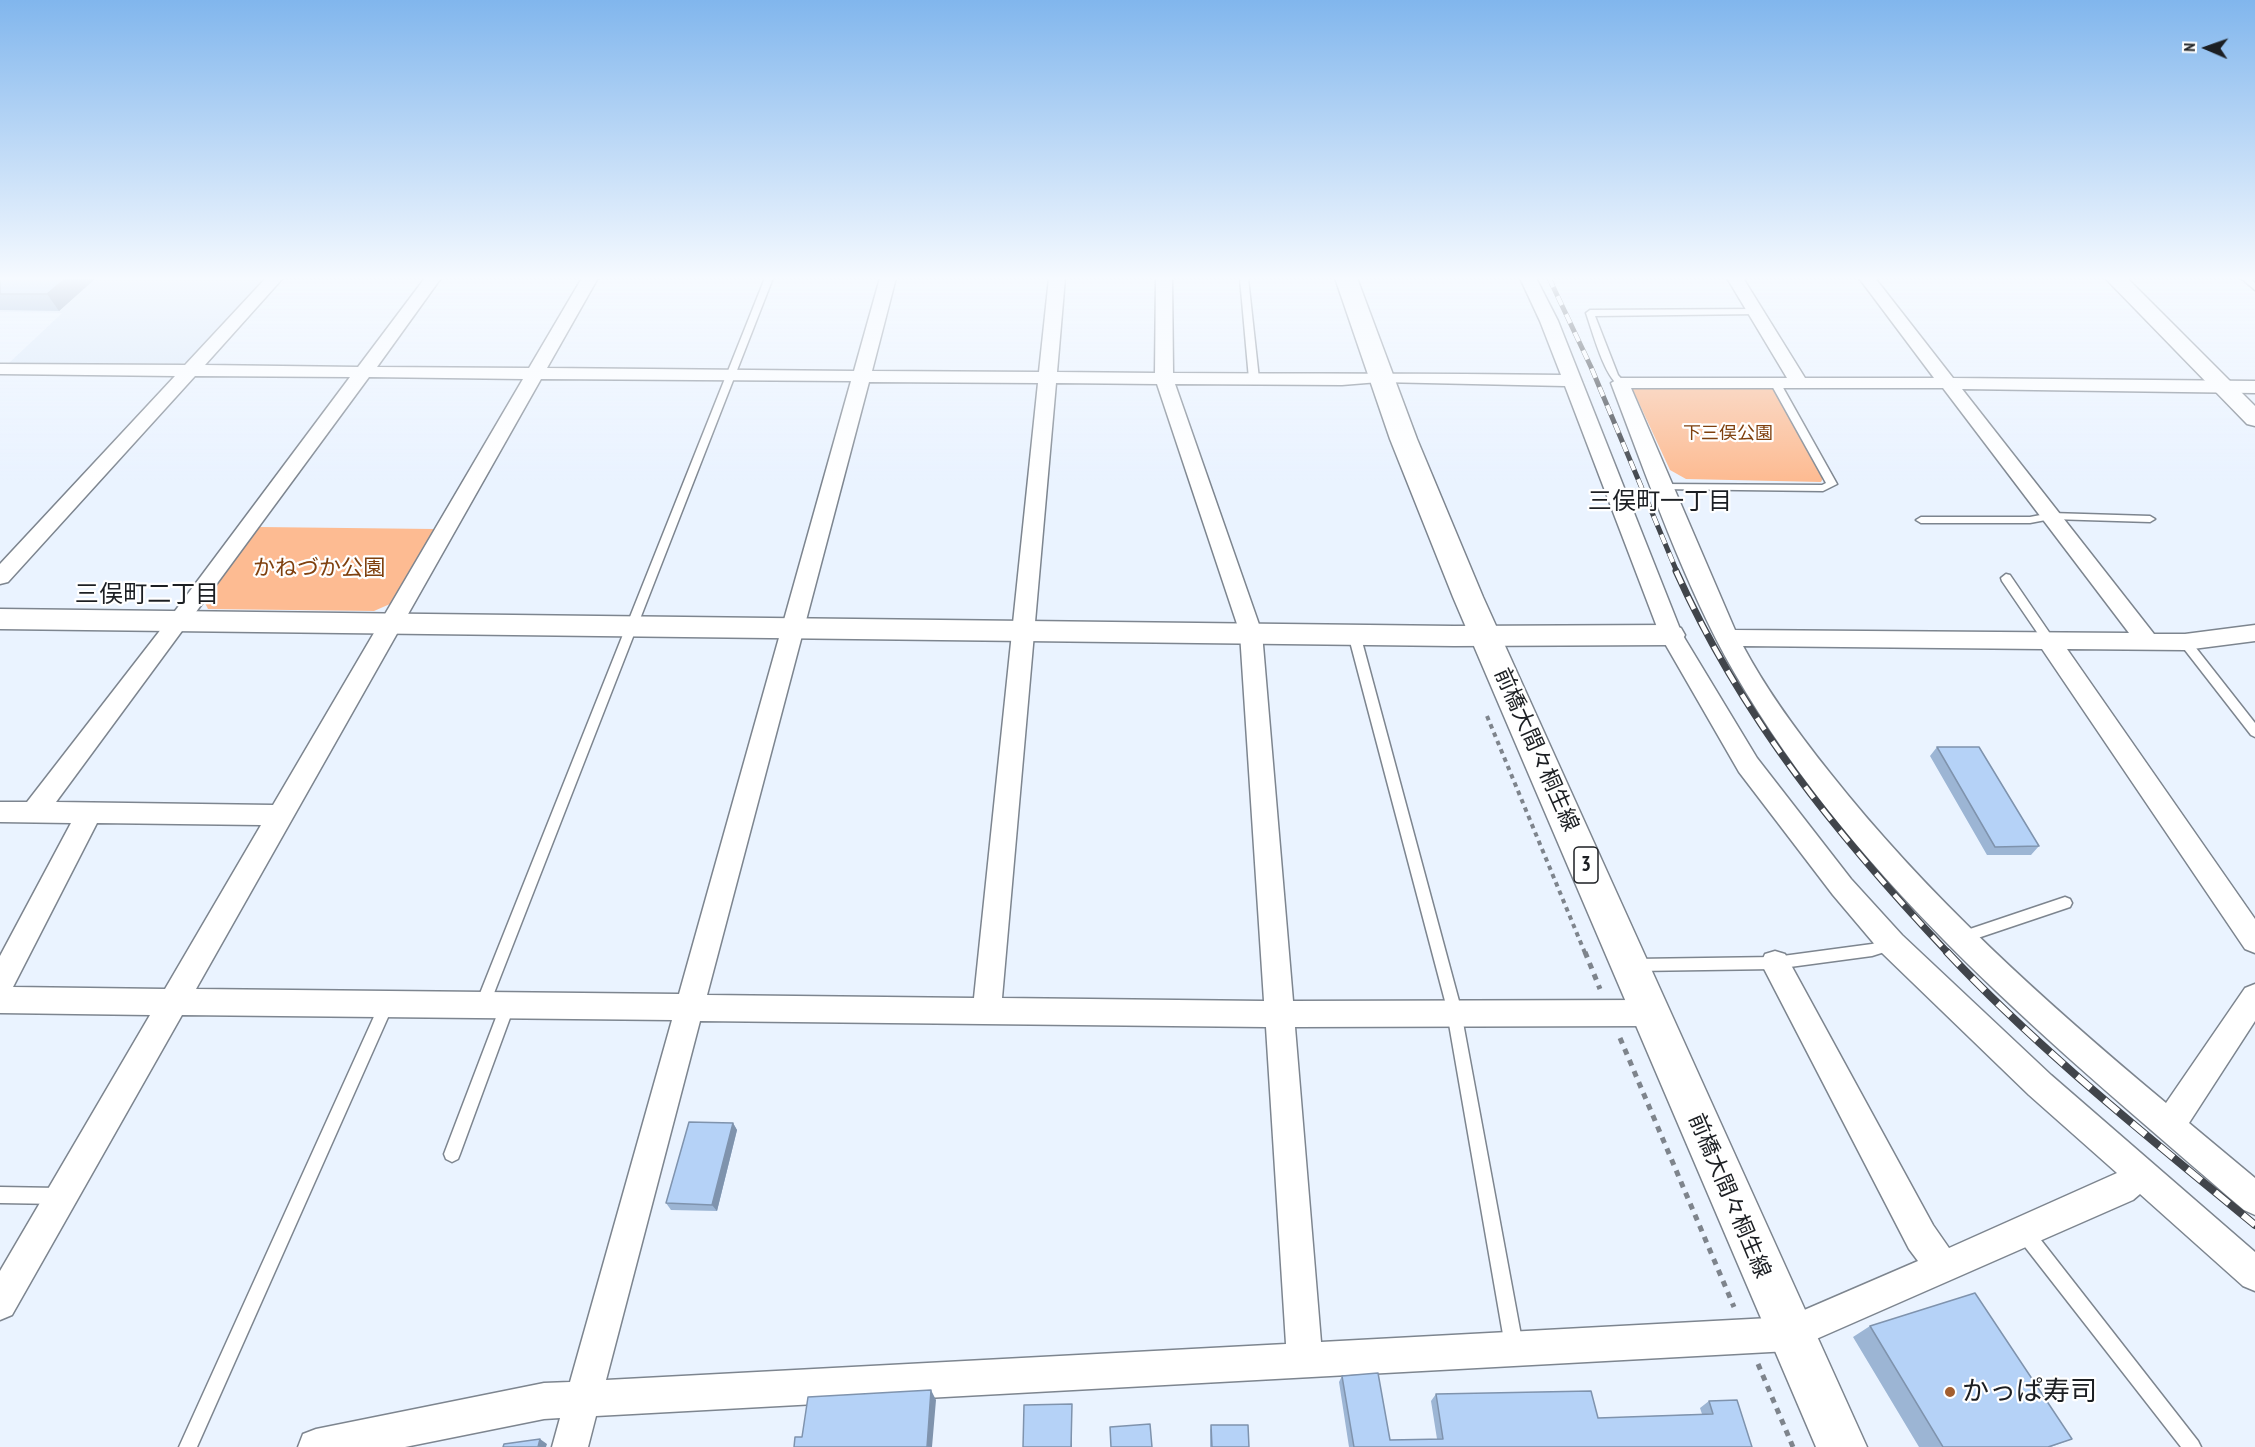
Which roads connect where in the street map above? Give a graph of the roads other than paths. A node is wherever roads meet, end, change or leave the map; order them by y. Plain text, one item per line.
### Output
1 (215, 346) edge
2 (384, 346) edge
3 (551, 346) edge
4 (742, 346) edge
5 (869, 346) edge
6 (1049, 346) edge
7 (1164, 346) edge
8 (1251, 346) edge
9 (1369, 346) edge
10 (1559, 346) edge
11 (1602, 346) edge
12 (1776, 346) edge
13 (1919, 346) edge
14 (2182, 346) edge
15 (0, 369) edge
16 (193, 371) junction
17 (365, 371) junction
18 (535, 373) junction
19 (730, 375) junction
20 (861, 376) junction
21 (1046, 377) junction
22 (1379, 377) junction
23 (1164, 379) junction
24 (1254, 380) junction
25 (1573, 381) junction
26 (1620, 383) junction
27 (1799, 383) junction
28 (1948, 383) junction
29 (1776, 384) junction
30 (2223, 387) junction
31 (2255, 387) edge
32 (2255, 418) edge
33 (1661, 487) junction
34 (2051, 516) junction
35 (2150, 519) dead end
36 (1921, 520) dead end
37 (0, 577) edge
38 (2006, 578) dead end
39 (0, 619) edge
40 (180, 621) junction
41 (390, 623) junction
42 (632, 627) junction
43 (792, 627) junction
44 (1021, 630) junction
45 (1251, 633) junction
46 (2255, 633) edge
47 (1354, 634) junction
48 (1485, 635) junction
49 (1671, 635) junction
50 (1728, 638) junction
51 (2049, 641) junction
52 (2147, 641) junction
53 (2185, 642) junction
54 (2255, 732) edge
55 (0, 812) edge
56 (34, 812) junction
57 (89, 813) junction
58 (282, 815) junction
59 (2065, 903) dead end
60 (1959, 938) junction
61 (2255, 941) edge
62 (1892, 944) junction
63 (1775, 963) junction
64 (1630, 965) junction
65 (2255, 997) edge
66 (2, 999) edge
67 (173, 1002) junction
68 (386, 1006) junction
69 (494, 1007) junction
70 (687, 1008) junction
71 (987, 1010) junction
72 (1454, 1013) junction
73 (1651, 1013) junction
74 (1279, 1014) junction
75 (2166, 1123) junction
76 (452, 1154) dead end
77 (2140, 1174) junction
78 (0, 1195) edge
79 (63, 1196) junction
80 (2255, 1199) edge
81 (2024, 1232) junction
82 (1944, 1268) junction
83 (2255, 1274) edge
84 (0, 1304) edge
85 (1789, 1334) junction
86 (1515, 1350) junction
87 (1305, 1362) junction
88 (582, 1398) junction
89 (188, 1447) edge
90 (316, 1447) edge
91 (570, 1447) edge
92 (1842, 1447) edge
93 (2192, 1447) edge

1 - 16 street
2 - 17 street
3 - 18 street
4 - 19 lane
5 - 20 street
6 - 21 street
7 - 23 street
8 - 24 lane
9 - 22 main road, 前橋大間々桐生線 / 3
10 - 25 street
11 - 26 lane
12 - 27 street
13 - 28 street
14 - 30 street
15 - 16 street
16 - 17 street
16 - 37 street
17 - 18 street
17 - 40 street
18 - 19 street
18 - 41 street
19 - 20 street
19 - 42 lane
20 - 21 street
20 - 43 street
21 - 23 street
21 - 44 street
22 - 24 street
22 - 25 street
22 - 48 main road, 前橋大間々桐生線 / 3
23 - 24 street
23 - 45 street
25 - 49 street
26 - 29 street
26 - 33 street
27 - 28 street
27 - 29 street
28 - 30 street
28 - 34 street
29 - 33 lane
30 - 31 street
30 - 32 street
33 - 50 street
34 - 35 lane
34 - 36 lane
34 - 52 street
38 - 51 lane
39 - 40 street
40 - 41 street
40 - 56 street
41 - 42 street
41 - 58 street
42 - 43 street
42 - 69 lane
43 - 44 street
43 - 70 street
44 - 45 street
44 - 71 street
45 - 47 street
45 - 74 street
46 - 53 street
47 - 48 street
47 - 72 lane
48 - 49 street
48 - 64 main road, 前橋大間々桐生線 / 3
49 - 62 street
50 - 51 street
50 - 60 street
51 - 52 street
51 - 61 street
52 - 53 street
53 - 54 lane
55 - 56 street
56 - 57 street
57 - 58 street
57 - 66 street
58 - 67 street
59 - 60 lane
60 - 75 street
62 - 63 lane
62 - 77 street
63 - 64 lane
63 - 82 street
64 - 73 main road, 前橋大間々桐生線 / 3
65 - 75 street
66 - 67 street
67 - 68 street
67 - 79 street
68 - 69 street
68 - 89 lane
69 - 70 street
69 - 76 lane
70 - 71 street
70 - 88 street
71 - 74 street
72 - 73 street
72 - 74 street
72 - 86 lane
73 - 85 main road, 前橋大間々桐生線 / 3
74 - 87 street
75 - 80 street
77 - 81 street
77 - 83 street
78 - 79 lane
79 - 84 street
81 - 82 street
81 - 93 lane
82 - 85 street
85 - 86 street
85 - 92 main road, 前橋大間々桐生線 / 3
86 - 87 street
87 - 88 street
88 - 90 street
88 - 91 street

